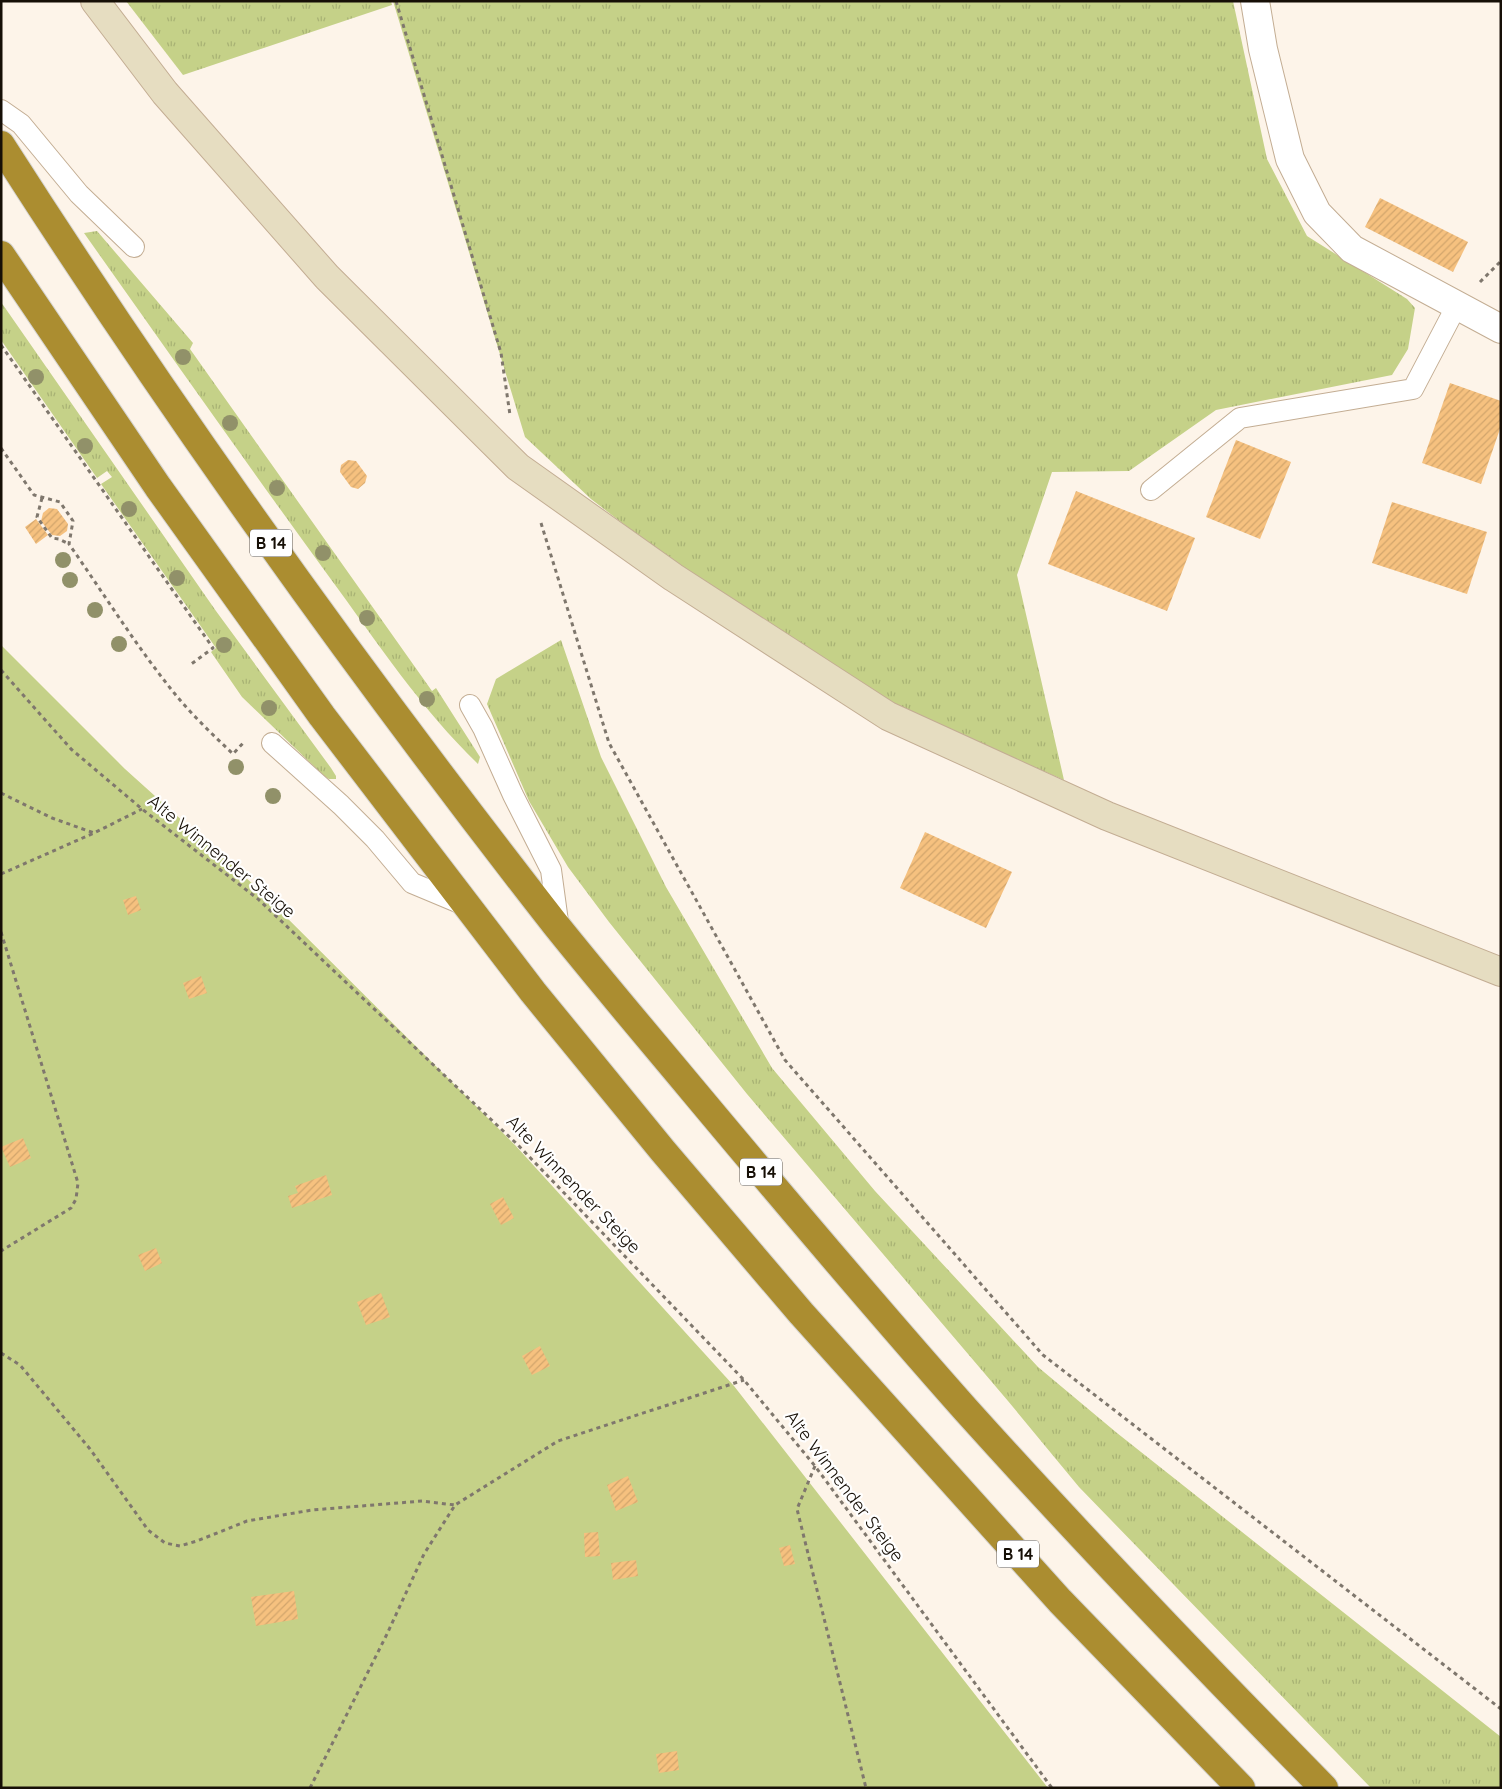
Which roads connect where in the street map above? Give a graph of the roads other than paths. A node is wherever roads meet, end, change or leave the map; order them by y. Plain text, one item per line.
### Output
1 (95, 1) edge
2 (1255, 1) edge
3 (1, 110) edge
4 (1, 146) edge
5 (134, 248) dead end
6 (1, 255) edge
7 (1457, 305) junction
8 (1501, 329) edge
9 (1151, 490) dead end
10 (470, 705) dead end
11 (272, 742) dead end
12 (467, 906) junction
13 (559, 929) junction
14 (1501, 972) edge
15 (1241, 1788) edge
16 (1324, 1788) edge

1 - 14 street
2 - 7 street
3 - 5 lane
4 - 13 highway, B 14
6 - 12 highway, B 14
7 - 8 street
7 - 9 lane
10 - 13 lane
11 - 12 lane
12 - 15 highway, B 14
13 - 16 highway, B 14

